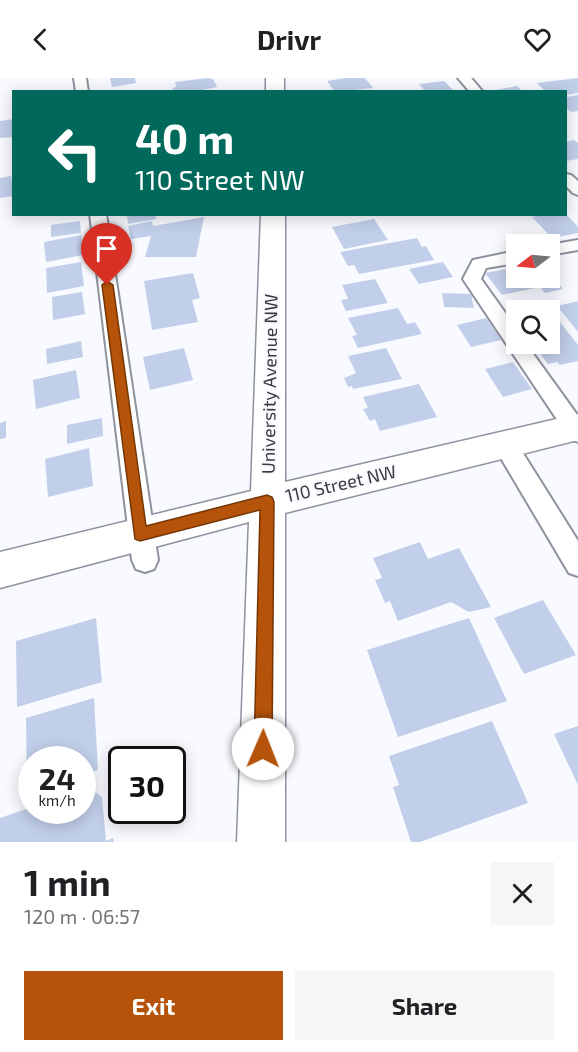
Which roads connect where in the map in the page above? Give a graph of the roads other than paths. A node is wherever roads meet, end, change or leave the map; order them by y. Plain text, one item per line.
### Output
1 (464, 78) edge
2 (475, 90) edge
3 (567, 179) edge
4 (578, 190) edge
5 (98, 216) edge
6 (273, 216) edge
7 (578, 245) edge
8 (560, 248) edge
9 (506, 259) edge
10 (506, 328) edge
11 (524, 354) edge
12 (577, 430) edge
13 (506, 446) junction
14 (267, 502) junction
15 (142, 547) junction
16 (578, 564) edge
17 (0, 570) edge
18 (261, 842) edge

1 - 2 lane
3 - 4 lane
5 - 15 lane
6 - 14 street, University Avenue NW
7 - 8 lane
9 - 10 lane
11 - 12 lane
12 - 13 street, 110 Street NW
13 - 14 street, 110 Street NW
13 - 16 lane
14 - 15 street, 110 Street NW
14 - 18 street, University Avenue NW
15 - 17 street, 110 Street NW

